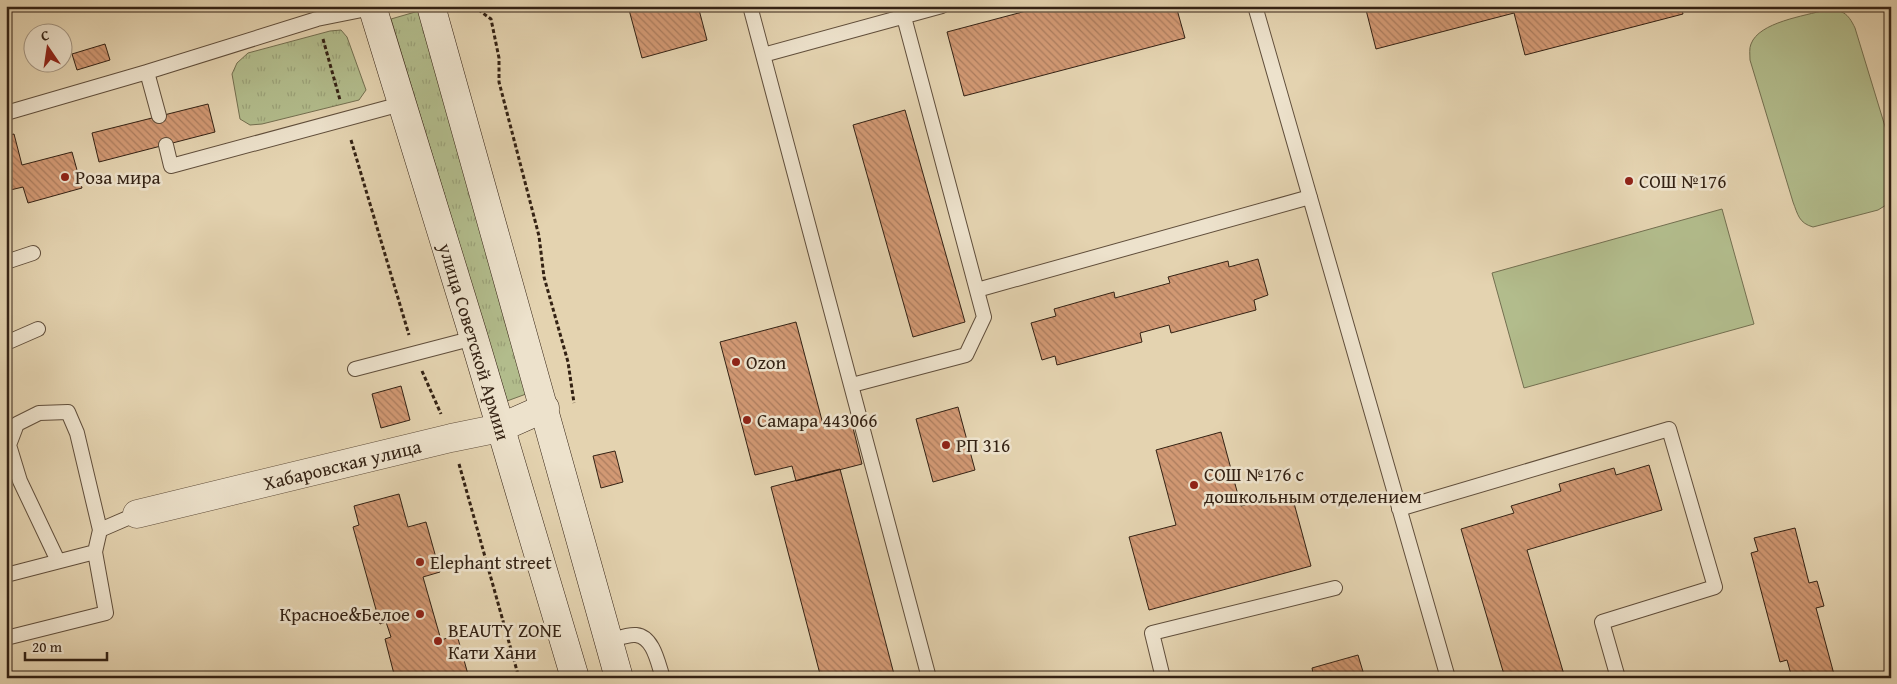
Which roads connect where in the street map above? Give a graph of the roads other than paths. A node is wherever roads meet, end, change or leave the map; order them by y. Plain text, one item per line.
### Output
1 (431, 6) edge
2 (750, 6) edge
3 (942, 6) edge
4 (1255, 6) edge
5 (374, 7) edge
6 (904, 17) junction
7 (763, 55) junction
8 (146, 72) junction
9 (401, 104) junction
10 (6, 113) edge
11 (159, 116) dead end
12 (166, 145) dead end
13 (1310, 197) junction
14 (33, 252) dead end
15 (6, 262) edge
16 (976, 290) junction
17 (38, 329) dead end
18 (474, 338) junction
19 (6, 343) edge
20 (355, 369) dead end
21 (852, 385) junction
22 (545, 408) junction
23 (500, 428) junction
24 (1399, 509) junction
25 (137, 514) joint
26 (100, 530) junction
27 (95, 552) junction
28 (58, 561) junction
29 (6, 575) edge
30 (1335, 588) dead end
31 (6, 638) edge
32 (608, 641) junction
33 (575, 678) edge
34 (619, 678) edge
35 (663, 678) edge
36 (929, 678) edge
37 (1163, 678) edge
38 (1448, 678) edge
39 (1618, 678) edge

1 - 22 main road
2 - 7 lane
3 - 6 lane
4 - 13 lane
5 - 8 lane
5 - 9 main road, улица Советской Армии
6 - 7 lane
6 - 16 lane
7 - 21 lane
8 - 10 lane
8 - 11 lane
9 - 12 lane
9 - 18 main road, улица Советской Армии
13 - 16 lane
13 - 24 lane
14 - 15 lane
16 - 21 lane
17 - 19 lane
18 - 20 lane
18 - 23 main road, улица Советской Армии
21 - 36 lane
22 - 23 main road, Хабаровская улица
22 - 32 main road
23 - 25 main road, Хабаровская улица
23 - 33 main road, улица Советской Армии
24 - 38 lane
24 - 39 lane
25 - 26 lane
26 - 27 lane
26 - 28 lane
27 - 28 lane
27 - 31 lane
28 - 29 lane
30 - 37 lane
32 - 34 main road
32 - 35 lane

